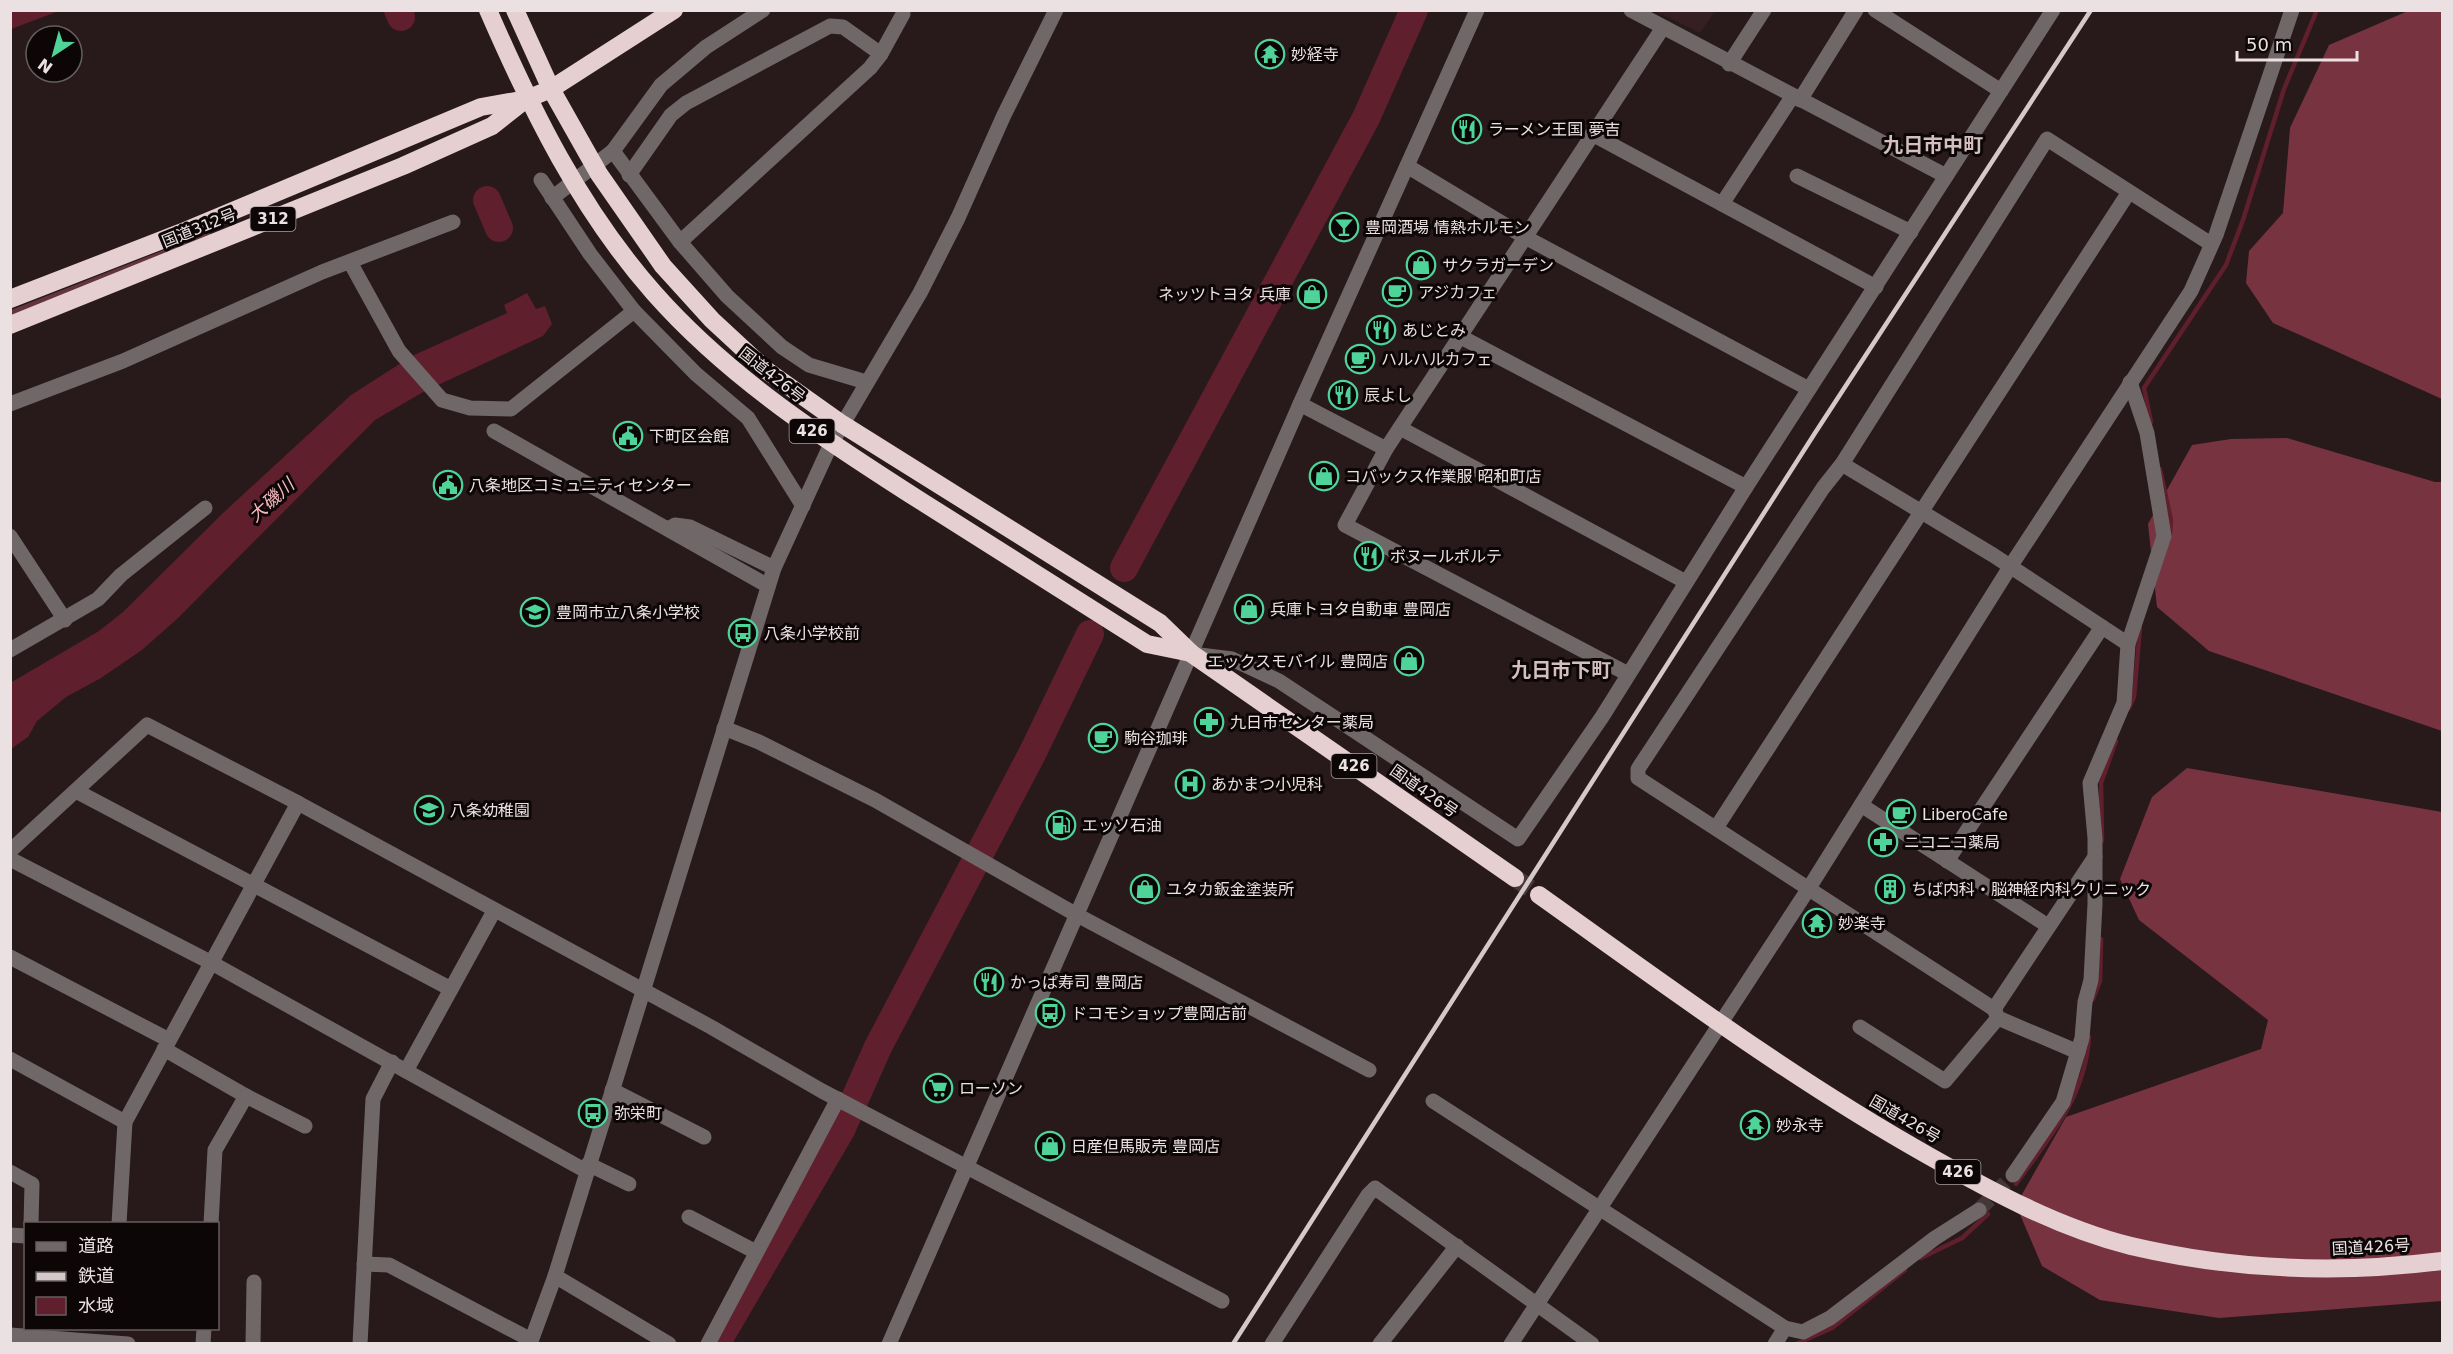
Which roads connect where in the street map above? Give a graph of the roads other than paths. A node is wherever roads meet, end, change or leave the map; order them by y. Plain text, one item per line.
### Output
1 (488, 10) edge
2 (515, 10) edge
3 (674, 10) edge
4 (763, 10) edge
5 (1056, 10) edge
6 (1477, 10) edge
7 (1631, 10) edge
8 (1764, 10) edge
9 (1856, 10) edge
10 (1875, 10) edge
11 (2053, 10) edge
12 (2288, 13) edge
13 (903, 14) dead end
14 (1662, 29) junction
15 (881, 54) junction
16 (1729, 64) junction
17 (552, 89) junction
18 (2001, 91) junction
19 (527, 99) junction
20 (1796, 99) junction
21 (1592, 134) junction
22 (613, 151) junction
23 (594, 165) junction
24 (1407, 166) junction
25 (629, 175) junction
26 (1797, 176) dead end
27 (1946, 176) junction
28 (541, 180) dead end
29 (572, 182) junction
30 (2129, 192) junction
31 (552, 198) junction
32 (1722, 204) junction
33 (453, 222) dead end
34 (1911, 232) junction
35 (1525, 237) junction
36 (680, 242) junction
37 (2211, 244) junction
38 (350, 262) junction
39 (1876, 287) junction
40 (10, 299) edge
41 (634, 311) junction
42 (10, 325) edge
43 (1461, 337) junction
44 (866, 382) junction
45 (2130, 382) junction
46 (1809, 389) junction
47 (10, 404) edge
48 (1300, 404) junction
49 (842, 424) junction
50 (1400, 428) junction
51 (494, 432) dead end
52 (831, 444) junction
53 (1386, 449) junction
54 (1842, 464) junction
55 (1746, 487) junction
56 (803, 506) junction
57 (205, 508) dead end
58 (1922, 512) junction
59 (668, 529) junction
60 (11, 537) edge
61 (2010, 567) junction
62 (774, 568) junction
63 (1686, 582) junction
64 (768, 586) junction
65 (65, 620) junction
66 (2102, 627) junction
67 (2128, 644) junction
68 (10, 650) edge
69 (1192, 654) junction
70 (1628, 674) junction
71 (724, 728) junction
72 (76, 791) junction
73 (298, 803) junction
74 (1861, 805) junction
75 (1716, 828) junction
76 (10, 851) edge
77 (2095, 857) junction
78 (10, 859) edge
79 (1947, 861) junction
80 (1515, 878) tunnel mouth
81 (252, 884) junction
82 (1809, 888) junction
83 (1539, 895) tunnel mouth
84 (494, 911) junction
85 (1077, 915) junction
86 (2048, 926) junction
87 (10, 957) edge
88 (210, 962) junction
89 (451, 989) junction
90 (642, 992) junction
91 (1996, 1014) junction
92 (1718, 1023) junction
93 (1860, 1027) dead end
94 (167, 1044) junction
95 (2079, 1052) junction
96 (10, 1059) edge
97 (392, 1062) junction
98 (1369, 1070) dead end
99 (406, 1071) junction
100 (612, 1090) junction
101 (246, 1096) junction
102 (838, 1099) junction
103 (1433, 1101) dead end
104 (125, 1122) junction
105 (305, 1126) dead end
106 (704, 1137) dead end
107 (966, 1166) junction
108 (587, 1168) junction
109 (10, 1172) edge
110 (2013, 1175) tunnel mouth
111 (629, 1184) dead end
112 (1599, 1210) junction
113 (1979, 1210) tunnel mouth
114 (689, 1217) dead end
115 (31, 1222) edge
116 (118, 1222) edge
117 (211, 1222) edge
118 (1457, 1246) junction
119 (756, 1252) junction
120 (2442, 1261) edge
121 (364, 1264) junction
122 (555, 1276) junction
123 (254, 1282) dead end
124 (1222, 1301) dead end
125 (1538, 1304) junction
126 (1785, 1328) junction
127 (21, 1333) edge
128 (110, 1339) edge
129 (530, 1342) edge
130 (128, 1344) edge
131 (253, 1344) edge
132 (360, 1344) edge
133 (669, 1344) edge
134 (708, 1344) edge
135 (889, 1344) edge
136 (1272, 1344) edge
137 (1380, 1344) edge
138 (1511, 1344) edge
139 (1592, 1344) edge
140 (1775, 1344) edge

1 - 19 highway, 国道426号 / 426
2 - 17 highway, 国道426号 / 426
3 - 17 highway, 国道312号 / 312
4 - 22 street
5 - 44 street
6 - 24 street
7 - 14 street
8 - 16 street
9 - 20 street
10 - 18 street
11 - 18 street
12 - 37 street
13 - 15 street
14 - 16 street
14 - 21 street
15 - 25 street
15 - 36 street
16 - 20 street
17 - 19 highway, 国道312号 / 312
17 - 23 highway, 国道426号 / 426
18 - 27 street
19 - 29 highway, 国道426号 / 426
19 - 40 highway, 国道312号 / 312
19 - 42 highway, 国道312号 / 312
20 - 27 street
20 - 32 street
21 - 32 street
21 - 35 street
22 - 23 street
22 - 25 street
23 - 29 street
23 - 49 highway, 国道426号 / 426
24 - 35 street
24 - 48 street
25 - 36 street
26 - 34 street
27 - 34 street
28 - 31 street
29 - 31 street
29 - 52 highway, 国道426号 / 426
30 - 37 street
30 - 54 street
30 - 58 street
31 - 41 street
32 - 39 street
33 - 38 street
34 - 39 street
35 - 43 street
35 - 46 street
36 - 44 street
37 - 45 street
38 - 41 street
38 - 47 street
39 - 46 street
41 - 56 street
43 - 50 street
43 - 55 street
44 - 49 street
45 - 61 street
45 - 67 street
46 - 55 street
48 - 53 street
48 - 69 street
49 - 52 street
49 - 69 highway, 国道426号 / 426
50 - 53 street
50 - 63 street
51 - 59 street
52 - 56 street
52 - 69 highway, 国道426号 / 426
53 - 70 street
54 - 58 street
54 - 75 street
55 - 63 street
56 - 62 street
57 - 65 street
58 - 61 street
58 - 75 street
59 - 62 street
59 - 64 street
60 - 65 street
61 - 66 street
61 - 74 street
62 - 64 street
63 - 70 street
64 - 71 street
65 - 68 street
66 - 67 street
66 - 79 street
67 - 77 street
69 - 70 street
69 - 80 highway, 国道426号 / 426
69 - 85 street
71 - 85 street
71 - 90 street
72 - 73 street
72 - 76 street
72 - 81 street
73 - 81 street
73 - 84 street
74 - 79 street
74 - 82 street
75 - 82 street
77 - 86 street
77 - 95 street
78 - 88 street
79 - 86 street
81 - 88 street
81 - 89 street
82 - 91 street
82 - 92 street
83 - 92 highway, 国道426号 / 426
84 - 89 street
84 - 90 street
85 - 98 street
85 - 107 street
86 - 91 street
87 - 94 street
88 - 94 street
88 - 97 street
89 - 99 street
90 - 100 street
90 - 102 street
91 - 93 street
91 - 95 street
92 - 112 street
92 - 120 highway, 国道426号 / 426
94 - 101 street
94 - 104 street
95 - 110 street
96 - 104 street
97 - 99 street
97 - 121 street
99 - 108 street
100 - 106 street
100 - 108 street
101 - 105 street
101 - 117 street
102 - 107 street
102 - 119 street
103 - 112 street
104 - 116 street
107 - 124 street
107 - 135 street
108 - 111 street
108 - 122 street
109 - 115 street
112 - 125 street
112 - 126 street
113 - 126 street
114 - 119 street
118 - 125 street
118 - 136 street
118 - 137 street
119 - 134 street
121 - 129 street
121 - 132 street
122 - 129 street
122 - 133 street
123 - 131 street
125 - 138 street
125 - 139 street
126 - 140 street
127 - 128 street
128 - 130 street

